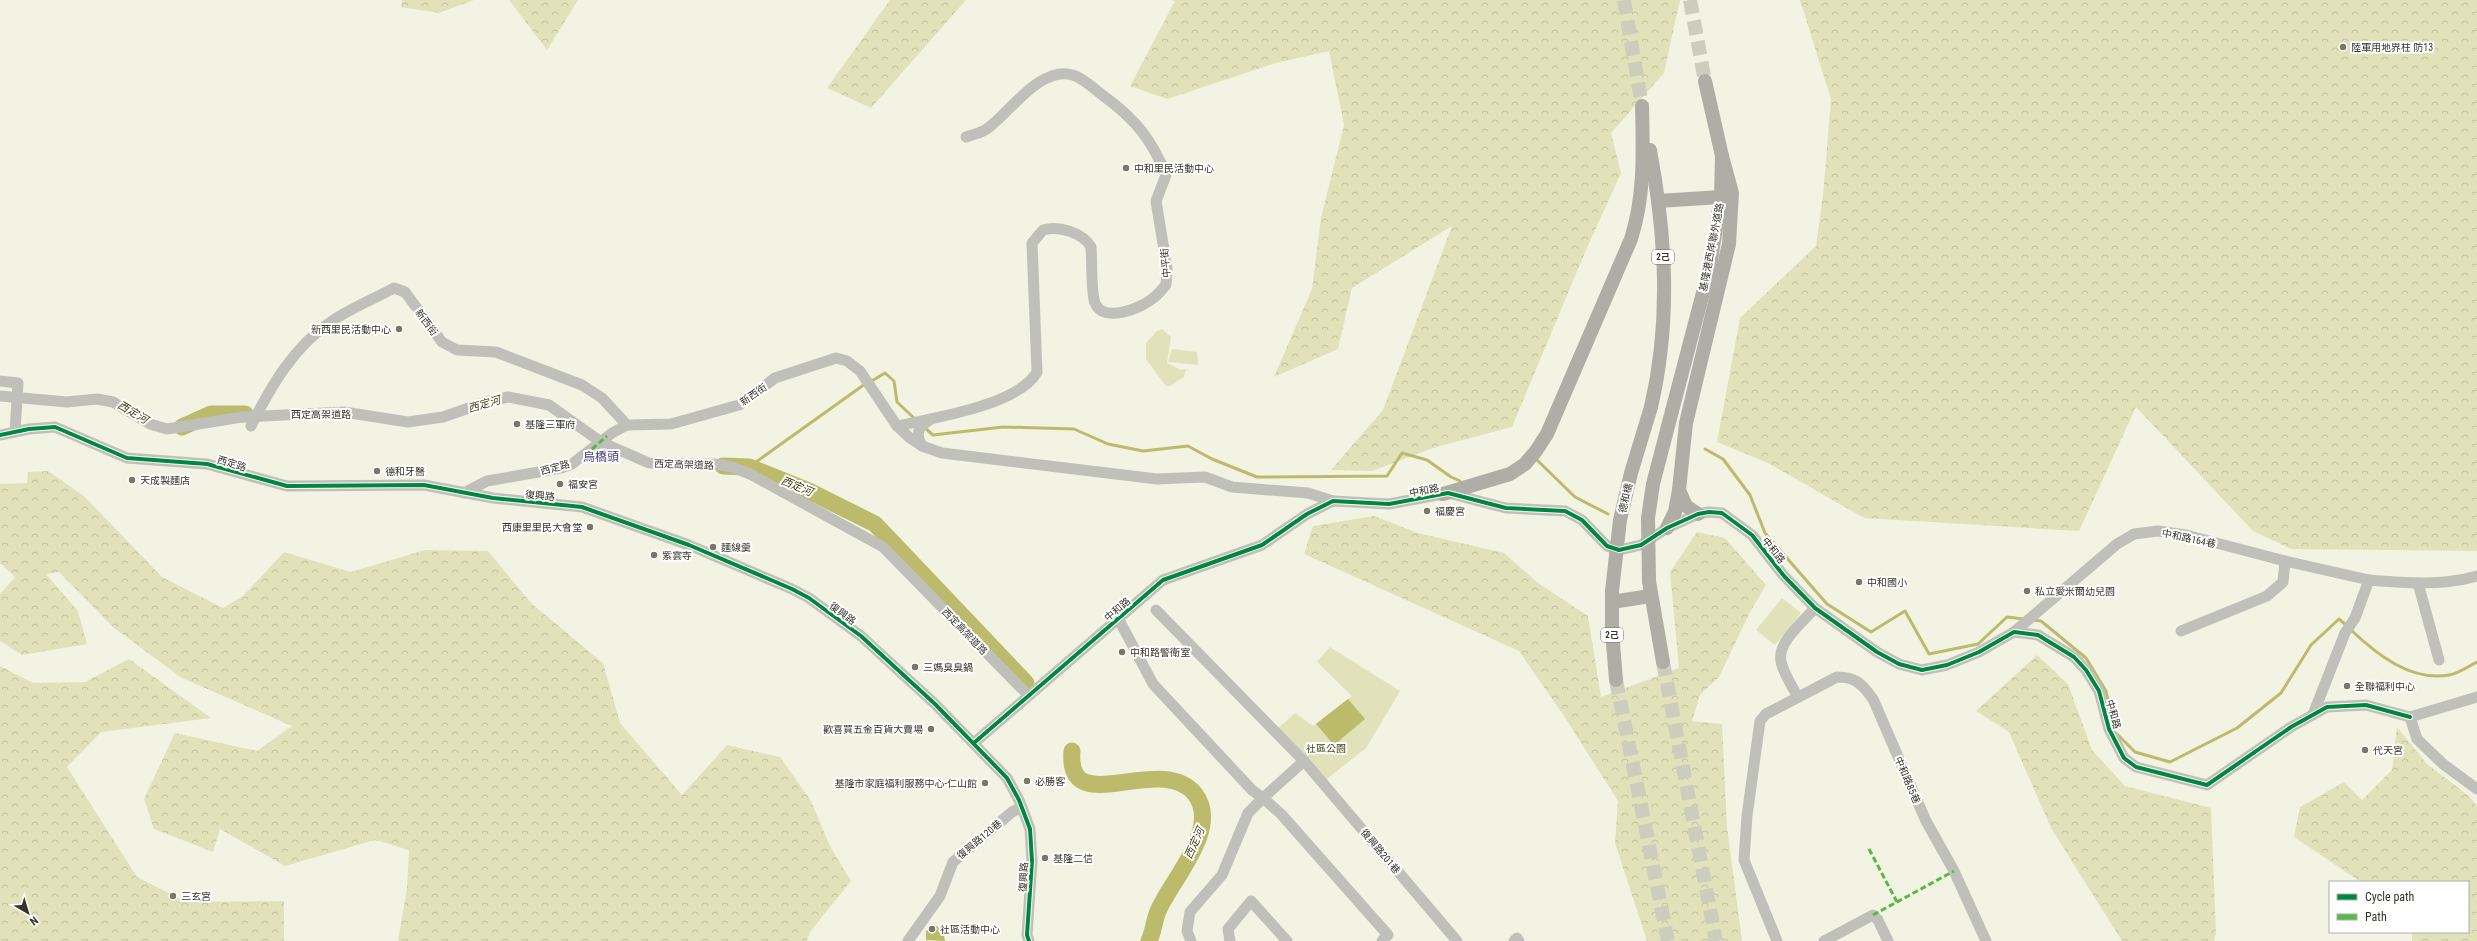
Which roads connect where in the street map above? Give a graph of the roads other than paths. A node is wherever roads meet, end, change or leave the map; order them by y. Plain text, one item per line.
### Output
1 (1705, 81) tunnel mouth
2 (966, 137) dead end
3 (1722, 156) junction
4 (1721, 197) junction
5 (1658, 201) junction
6 (0, 380) edge
7 (0, 396) edge
8 (878, 396) joint
9 (923, 422) junction
10 (627, 425) junction
11 (251, 426) dead end
12 (897, 426) junction
13 (15, 432) junction
14 (0, 435) edge
15 (604, 439) junction
16 (922, 446) junction
17 (1477, 484) junction
18 (1679, 490) junction
19 (464, 493) junction
20 (1308, 493) junction
21 (1443, 494) junction
22 (1466, 497) junction
23 (1332, 501) junction
24 (1307, 514) junction
25 (1698, 514) junction
26 (1667, 528) junction
27 (2285, 562) junction
28 (2477, 576) edge
29 (2369, 580) junction
30 (2418, 583) junction
31 (1612, 596) junction
32 (1650, 596) junction
33 (1815, 608) junction
34 (1156, 610) dead end
35 (1118, 618) junction
36 (2018, 628) junction
37 (2181, 631) dead end
38 (2439, 660) dead end
39 (1663, 662) tunnel mouth
40 (1616, 680) tunnel mouth
41 (1028, 695) junction
42 (1798, 697) junction
43 (2477, 697) edge
44 (2314, 712) junction
45 (2410, 717) junction
46 (975, 742) junction
47 (1304, 761) junction
48 (2477, 789) edge
49 (1263, 798) junction
50 (1022, 807) junction
51 (1027, 939) edge
52 (908, 941) edge
53 (1191, 941) edge
54 (1230, 941) edge
55 (1287, 941) edge
56 (1382, 941) edge
57 (1457, 941) edge
58 (1514, 941) edge
59 (1519, 941) edge
60 (1777, 941) edge
61 (1824, 941) edge
62 (1888, 941) edge
63 (1986, 941) edge

1 - 3 main road, 基隆港西岸聯外道路
2 - 9 street, 中平街
3 - 4 main road, 基隆港西岸聯外道路
3 - 18 main road
4 - 5 main road
4 - 32 main road, 基隆港西岸聯外道路, bridge
5 - 17 main road, 2己
5 - 31 main road, 德和橋 / 2己, bridge
6 - 13 street
7 - 15 street, 西定高架道路, bridge
8 - 10 street, 新西街
8 - 12 street, 中和路
9 - 12 street, 中平街
9 - 16 street
10 - 11 street, 新西街
10 - 15 street, 新西街
12 - 16 street, 中和路
13 - 14 street, 西定路
13 - 19 street, 西定路
15 - 19 street, 西定路
15 - 41 street, 西定高架道路
16 - 20 street, 中和路
17 - 21 main road
17 - 22 main road
18 - 25 main road
18 - 26 main road
19 - 46 street, 復興路
20 - 23 street, 中和路
20 - 24 street
21 - 22 street, 中和路
21 - 23 street, 中和路
22 - 26 street, 中和路
23 - 24 street, 中和路
24 - 35 street, 中和路
25 - 26 street, 中和路
25 - 33 street, 中和路
27 - 29 street, 中和路164巷
27 - 36 street, 中和路164巷
27 - 37 street
28 - 30 street, 中和路164巷
29 - 30 street, 中和路164巷
29 - 44 street
30 - 38 street
31 - 32 main road
31 - 40 main road, 2己
32 - 39 main road
33 - 36 street, 中和路
33 - 42 street
34 - 47 street, 復興路201巷
35 - 41 street, 中和路
35 - 49 street
36 - 44 street, 中和路
41 - 46 street, 中和路
42 - 60 street, 中和路85巷
42 - 63 street, 中和路85巷
43 - 45 street
44 - 45 street, 中和路
45 - 48 street
46 - 50 street, 復興路
47 - 49 street
47 - 57 street, 復興路201巷
49 - 53 street
49 - 56 street
50 - 51 street, 復興路
50 - 52 street, 復興路120巷
54 - 55 street
58 - 59 street
61 - 62 street

